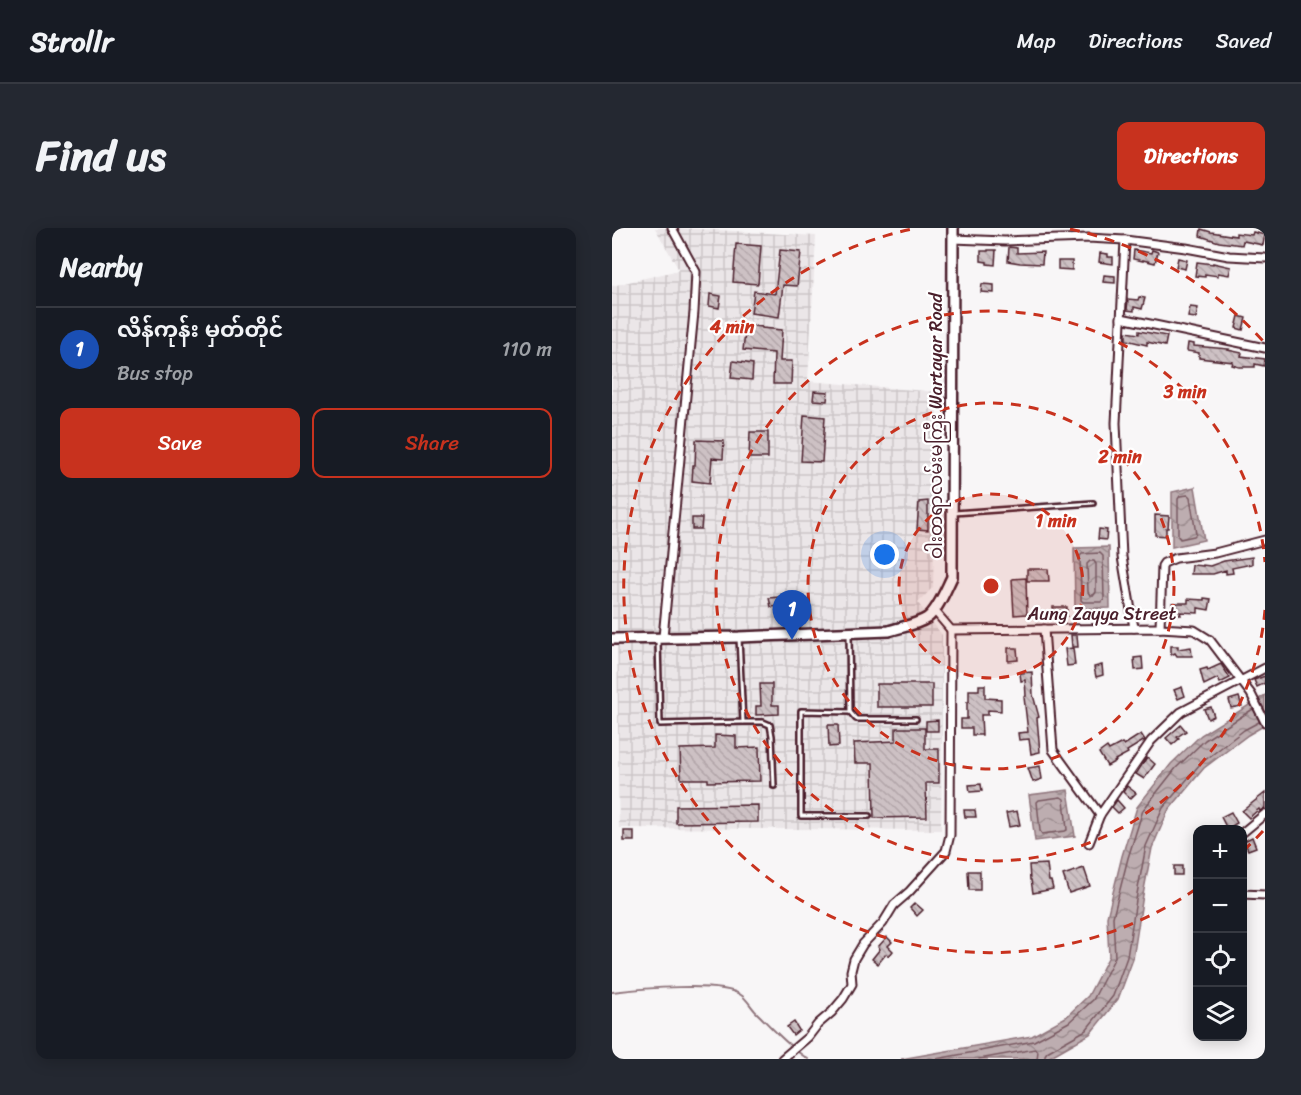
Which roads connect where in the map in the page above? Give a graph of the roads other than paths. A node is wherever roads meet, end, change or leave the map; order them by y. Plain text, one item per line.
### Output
1 (672, 228) edge
2 (953, 228) edge
3 (953, 239) junction
4 (1125, 240) junction
5 (1265, 258) edge
6 (1121, 318) junction
7 (1265, 348) edge
8 (1093, 503) dead end
9 (952, 513) junction
10 (1265, 540) edge
11 (931, 614) junction
12 (1134, 628) junction
13 (1160, 628) junction
14 (1044, 629) junction
15 (951, 630) junction
16 (849, 632) junction
17 (739, 637) junction
18 (660, 638) junction
19 (612, 639) edge
20 (1265, 668) edge
21 (1240, 680) junction
22 (850, 712) junction
23 (916, 719) dead end
24 (743, 722) junction
25 (1265, 722) edge
26 (774, 786) dead end
27 (1265, 814) edge
28 (1100, 815) junction
29 (869, 816) dead end
30 (1247, 829) edge
31 (1089, 843) dead end
32 (1247, 894) edge
33 (1265, 895) edge
34 (782, 1059) edge

1 - 18 street
2 - 3 street, ဝါးတရာလမ်းမကြီး Wartayar Road
3 - 4 street
3 - 9 street, ဝါးတရာလမ်းမကြီး Wartayar Road
4 - 5 street
4 - 6 street
6 - 7 street
6 - 12 street
8 - 9 lane
9 - 11 street, ဝါးတရာလမ်းမကြီး Wartayar Road
10 - 13 street
11 - 15 street
11 - 16 street
12 - 13 street, Aung Zayya Street
12 - 14 street, Aung Zayya Street
13 - 21 street, Aung Zayya Street
14 - 15 street, Aung Zayya Street
14 - 28 street
15 - 34 street
16 - 17 street
16 - 22 lane
17 - 18 street
17 - 24 lane
18 - 19 street
18 - 24 lane
20 - 21 street
21 - 25 street, Aung Zayya Street
21 - 28 street
22 - 23 lane
22 - 29 lane
24 - 26 lane
27 - 30 street
28 - 31 street
32 - 33 street

